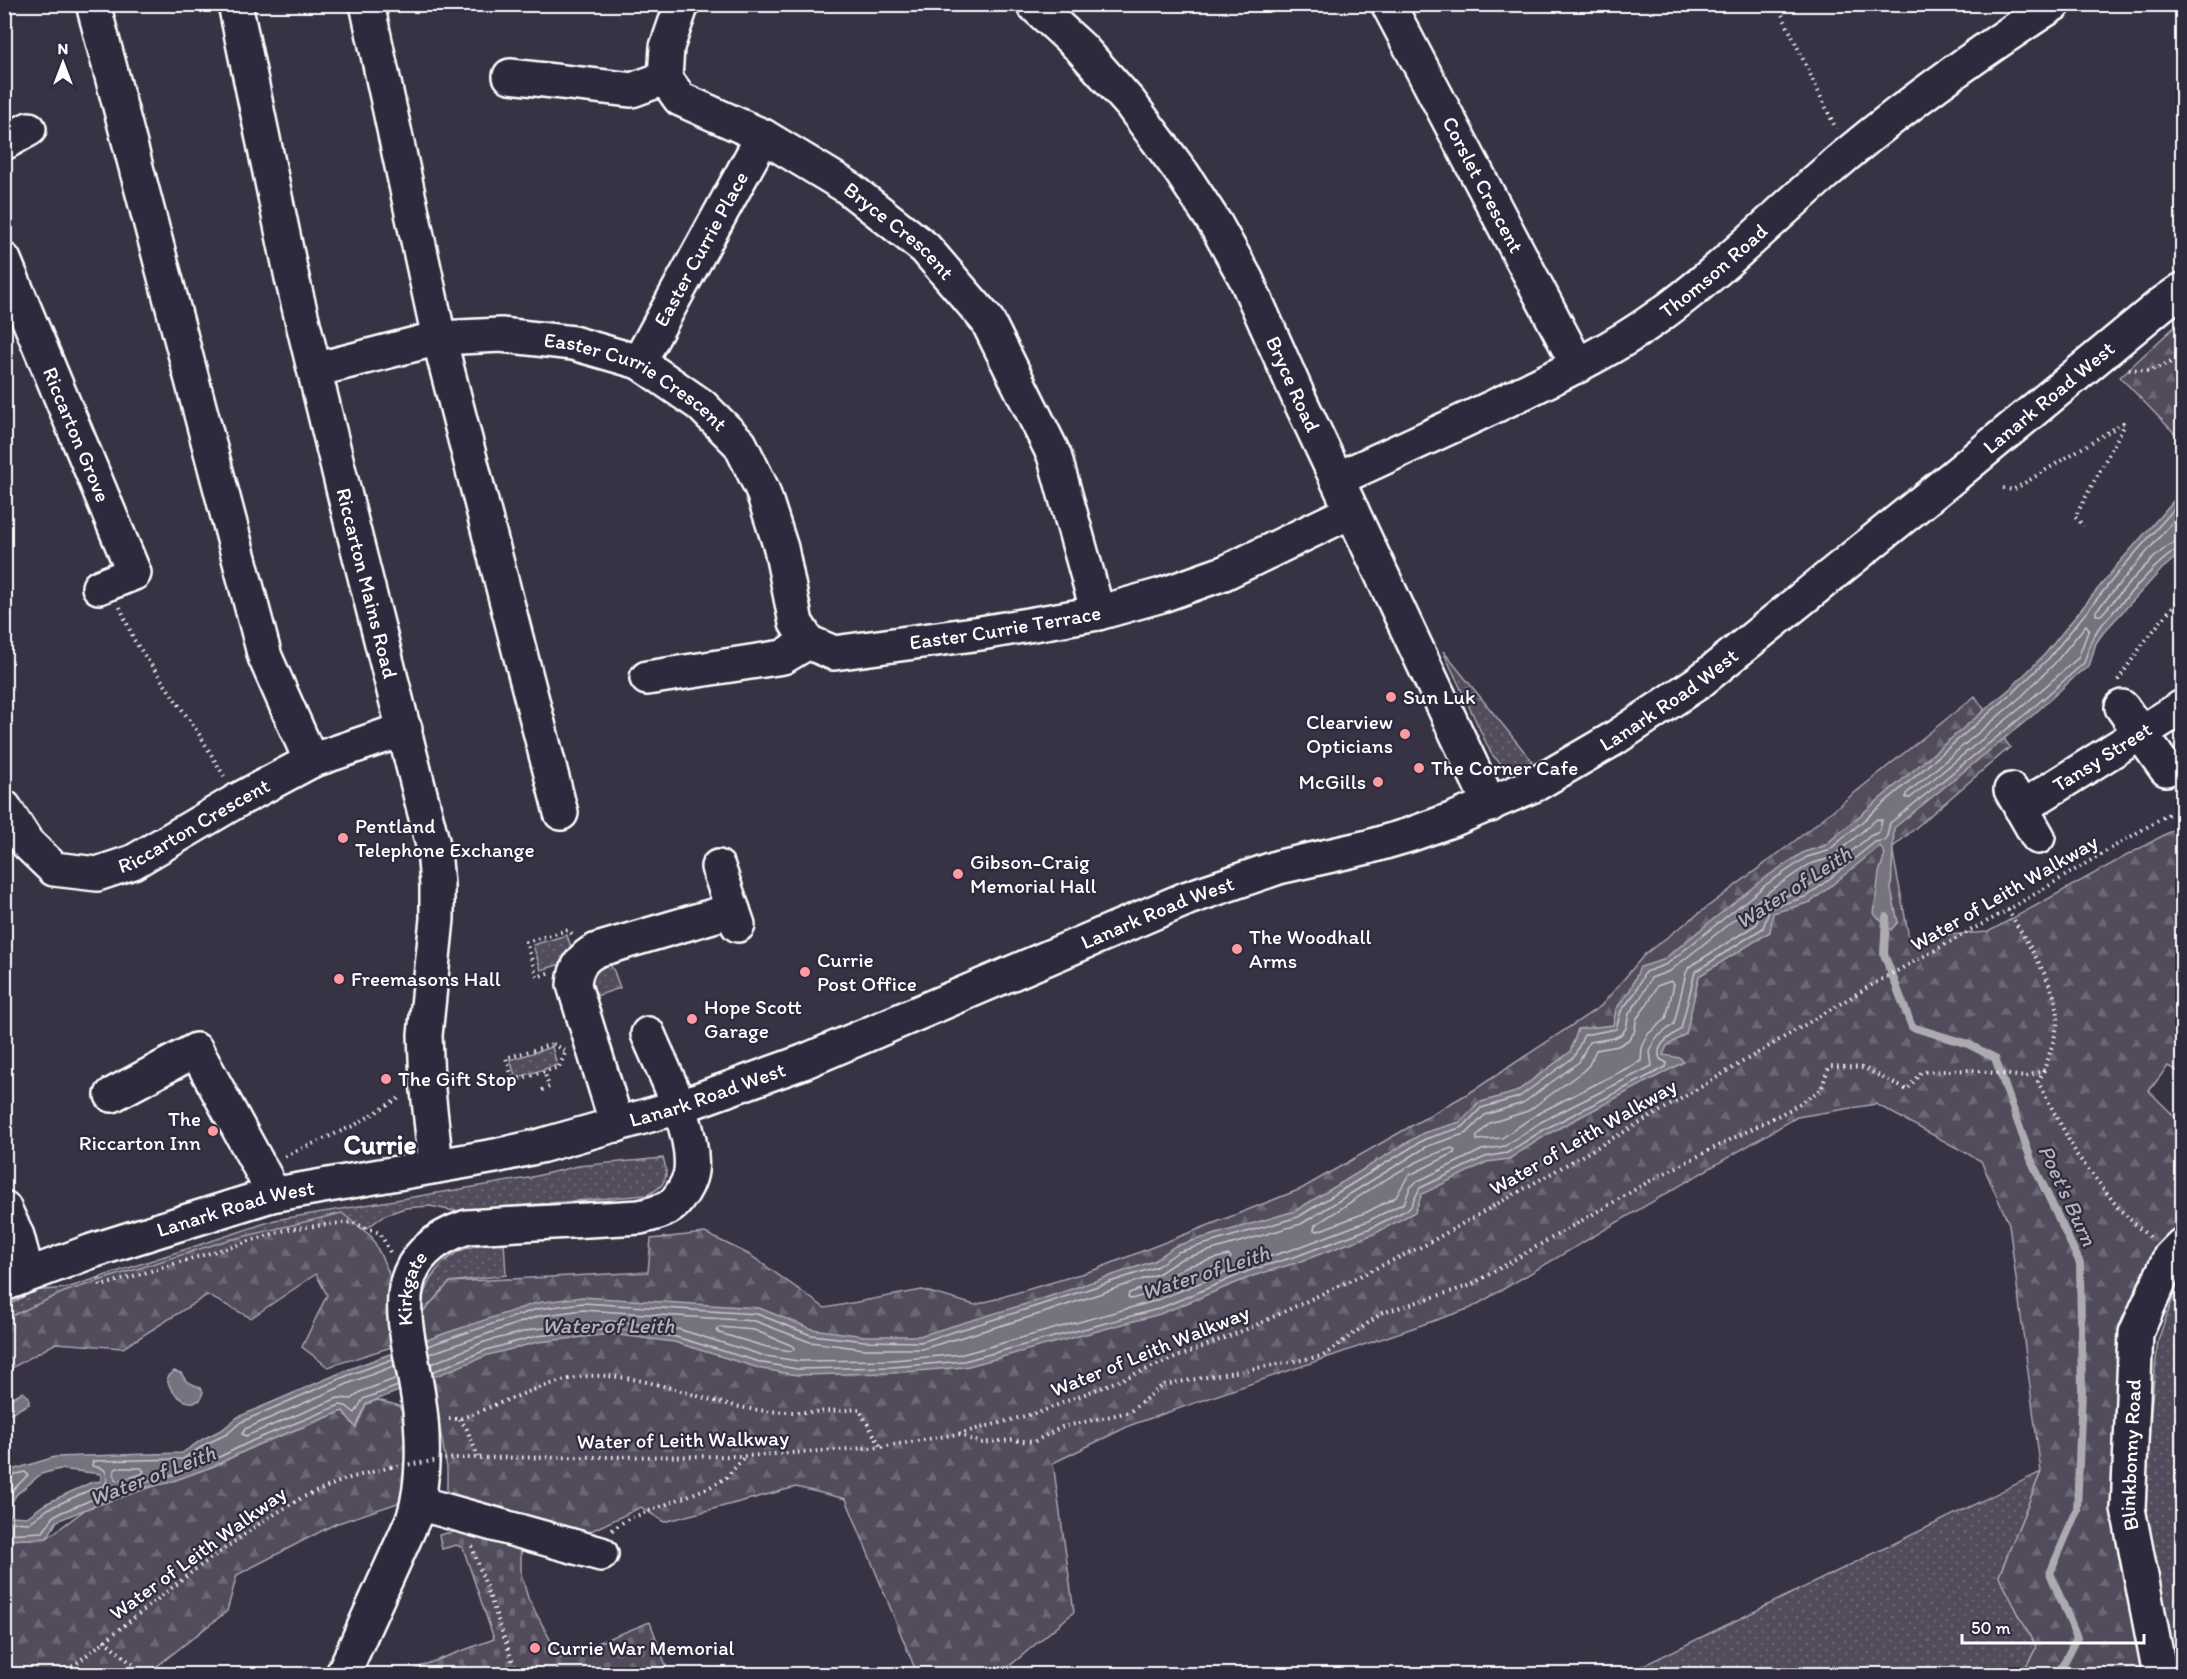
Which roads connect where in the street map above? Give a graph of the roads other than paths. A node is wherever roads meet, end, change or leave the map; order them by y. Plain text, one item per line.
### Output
1 (93, 4) edge
2 (235, 4) edge
3 (367, 4) edge
4 (682, 4) edge
5 (1033, 4) edge
6 (1388, 4) edge
7 (2054, 4) edge
8 (510, 76) dead end
9 (665, 78) junction
10 (763, 136) junction
11 (4, 260) edge
12 (2182, 290) edge
13 (439, 338) junction
14 (639, 362) junction
15 (1578, 366) junction
16 (315, 370) junction
17 (1337, 479) junction
18 (1352, 511) junction
19 (105, 585) road end
20 (1098, 613) junction
21 (808, 642) junction
22 (647, 678) dead end
23 (2122, 707) road end
24 (2182, 707) edge
25 (405, 729) junction
26 (2141, 733) junction
27 (311, 761) junction
28 (2166, 769) dead end
29 (1490, 805) junction
30 (4, 807) edge
31 (561, 813) dead end
32 (2038, 837) dead end
33 (718, 867) dead end
34 (648, 1034) dead end
35 (112, 1095) dead end
36 (678, 1107) junction
37 (617, 1125) junction
38 (436, 1166) junction
39 (266, 1181) junction
40 (4, 1208) edge
41 (2176, 1251) edge
42 (16, 1279) edge
43 (418, 1503) junction
44 (593, 1552) road end
45 (343, 1674) edge
46 (2160, 1674) edge

1 - 27 street
2 - 16 street, Riccarton Mains Road
3 - 13 street
4 - 9 street
5 - 17 street, Bryce Road
6 - 15 street, Corslet Crescent
7 - 15 street, Thomson Road
8 - 9 street
9 - 10 street, Bryce Crescent
10 - 14 street, Easter Currie Place
10 - 20 street, Bryce Crescent
11 - 19 street, Riccarton Grove
12 - 29 street, Lanark Road West
13 - 14 street, Easter Currie Crescent
13 - 16 street, Easter Currie Crescent
13 - 31 street
14 - 21 street, Easter Currie Crescent
15 - 17 street, Thomson Road
16 - 25 street, Riccarton Mains Road
17 - 18 street, Bryce Road
18 - 20 street, Easter Currie Terrace
18 - 29 street, Bryce Road
20 - 21 street, Easter Currie Terrace
21 - 22 street
23 - 26 street
24 - 26 street, Tansy Street
25 - 27 street, Riccarton Crescent
25 - 38 street, Riccarton Mains Road
26 - 28 street
26 - 32 street, Tansy Street
27 - 30 street, Riccarton Crescent
29 - 36 street, Lanark Road West
33 - 37 street
34 - 36 street, Kirkgate
35 - 39 street
36 - 37 street, Lanark Road West
36 - 43 street, Kirkgate
37 - 38 street, Lanark Road West
38 - 39 street, Lanark Road West
39 - 42 street, Lanark Road West
40 - 42 street
41 - 46 street, Blinkbonny Road
43 - 44 street
43 - 45 street, Kirkgate

